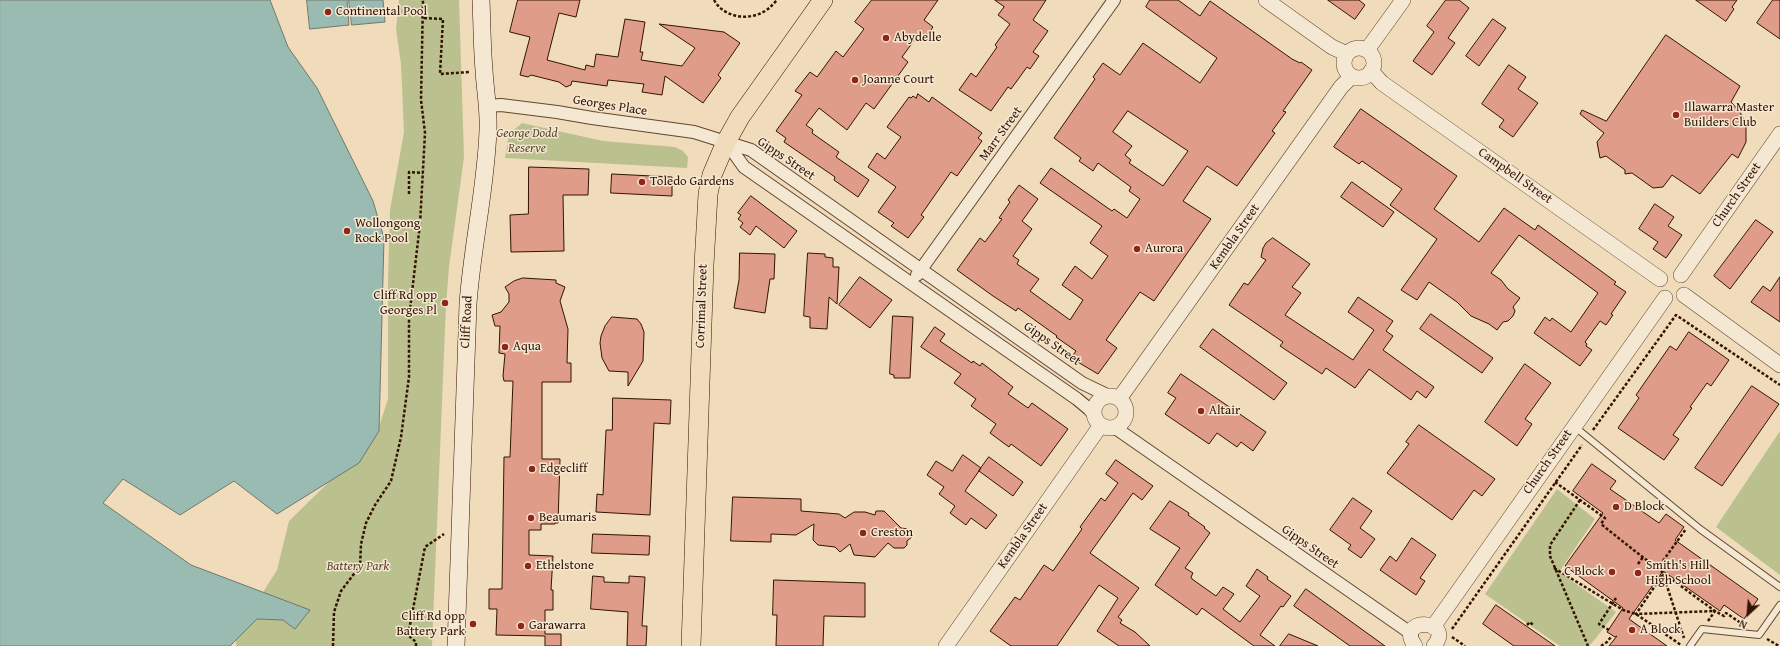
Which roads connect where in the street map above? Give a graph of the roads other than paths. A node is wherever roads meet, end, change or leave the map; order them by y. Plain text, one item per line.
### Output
1 (481, 0) edge
2 (823, 0) edge
3 (1114, 0) edge
4 (1266, 0) edge
5 (1403, 0) edge
6 (1367, 50) junction
7 (1347, 54) junction
8 (1371, 71) junction
9 (1352, 76) junction
10 (488, 106) junction
11 (1780, 134) edge
12 (726, 142) junction
13 (922, 269) junction
14 (1681, 275) junction
15 (1660, 279) junction
16 (911, 284) junction
17 (1684, 295) junction
18 (1665, 298) junction
19 (1780, 365) edge
20 (1114, 398) junction
21 (1103, 423) junction
22 (1573, 426) junction
23 (1780, 587) edge
24 (1780, 605) edge
25 (1433, 626) junction
26 (1413, 640) edge
27 (456, 646) edge
28 (691, 646) edge
29 (946, 646) edge
30 (1435, 646) edge
31 (1690, 646) edge

1 - 10 main road, Cliff Road
2 - 12 main road, Corrimal Street
3 - 13 street, Marr Street
4 - 7 street
5 - 6 street
6 - 7 street
6 - 8 street
7 - 9 street
8 - 9 street
8 - 15 street, Campbell Street
9 - 20 street, Kembla Street
10 - 12 street, Georges Place
10 - 27 main road, Cliff Road
11 - 14 street, Church Street
12 - 13 street, Gipps Street
12 - 16 street, Gipps Street
12 - 28 main road, Corrimal Street
13 - 16 street, Marr Street
13 - 20 street, Gipps Street
14 - 15 street
14 - 17 street
15 - 18 street
16 - 21 street, Gipps Street
17 - 18 street
17 - 19 street
18 - 22 street, Church Street
20 - 21 street
20 - 21 street
21 - 26 street, Gipps Street
21 - 29 street, Kembla Street
22 - 23 lane
22 - 25 street, Church Street
24 - 31 lane
25 - 26 street
25 - 30 street

